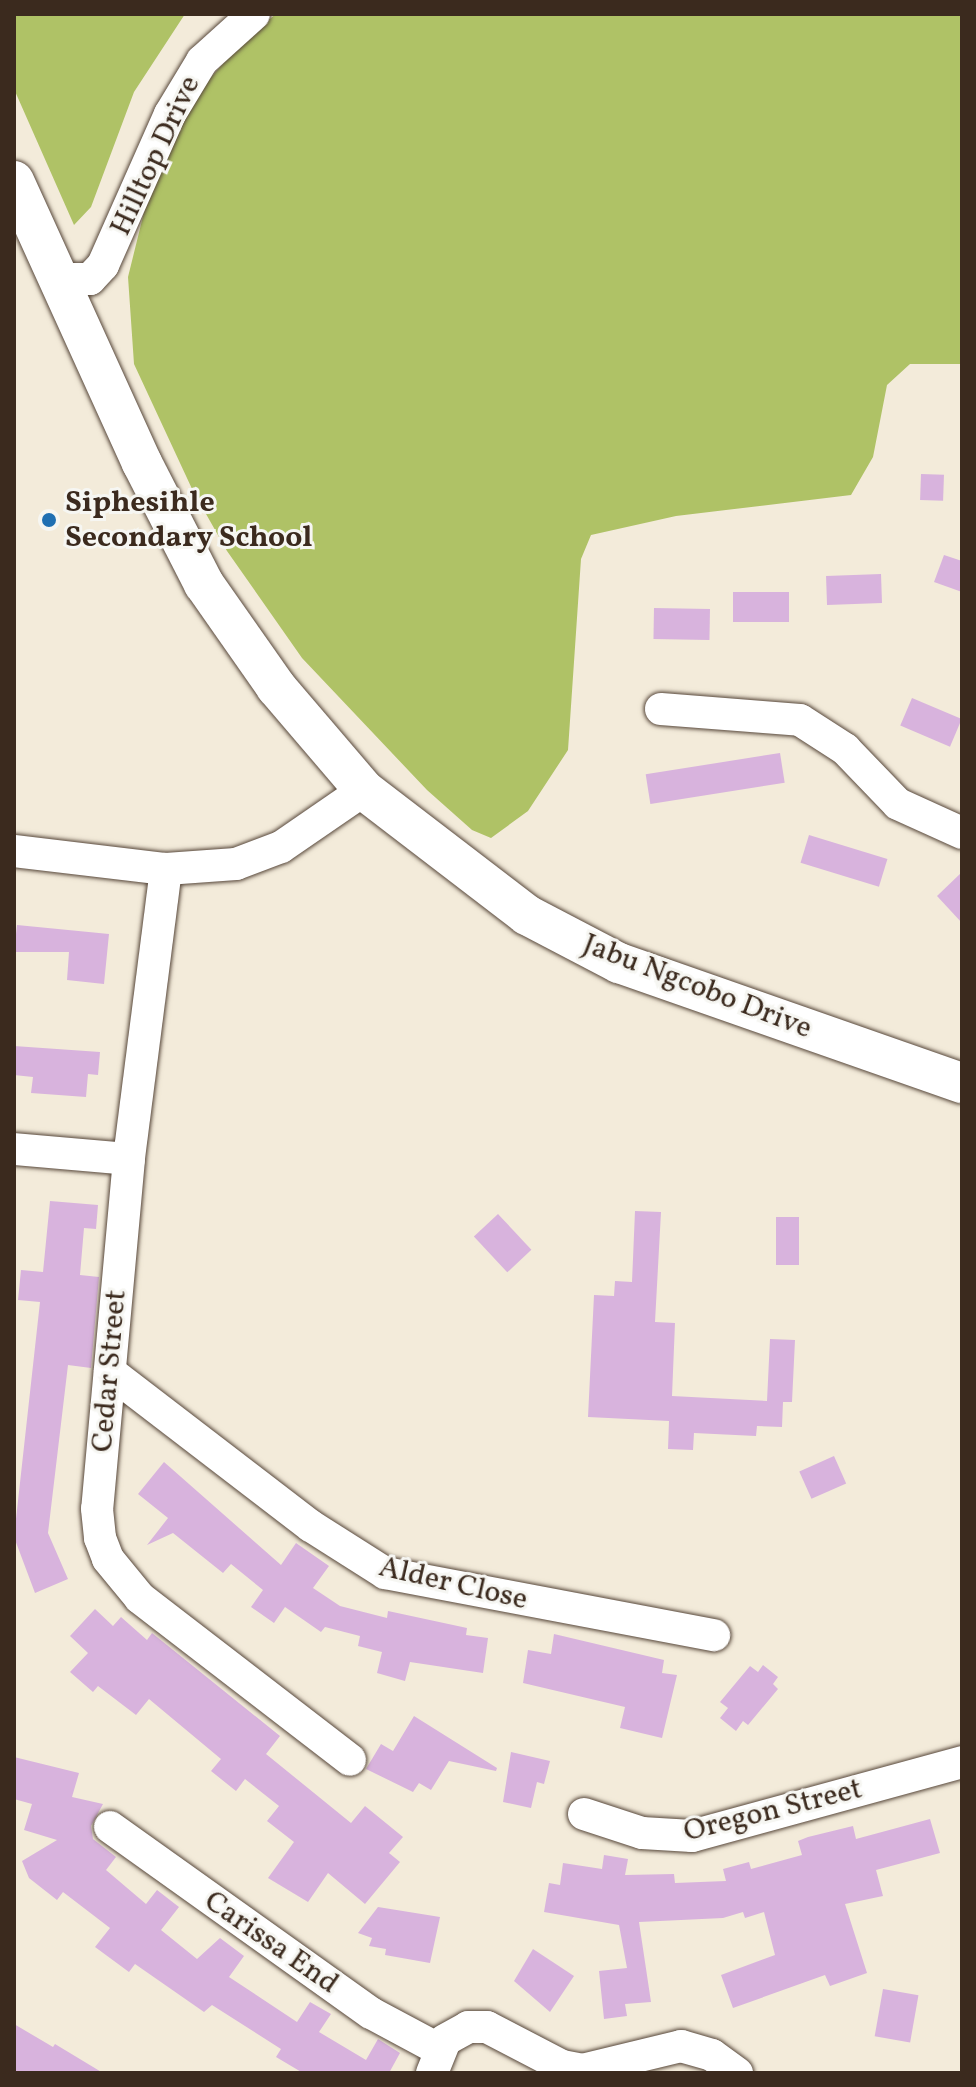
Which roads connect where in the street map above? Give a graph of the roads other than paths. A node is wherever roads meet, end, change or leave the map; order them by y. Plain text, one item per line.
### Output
1 (254, 14) edge
2 (14, 181) edge
3 (56, 279) junction
4 (661, 709) dead end
5 (364, 790) junction
6 (962, 833) edge
7 (14, 851) edge
8 (166, 869) junction
9 (962, 1083) edge
10 (14, 1149) edge
11 (129, 1159) junction
12 (110, 1372) junction
13 (714, 1635) dead end
14 (350, 1760) dead end
15 (962, 1762) edge
16 (584, 1814) dead end
17 (110, 1827) dead end
18 (435, 2061) edge
19 (737, 2073) edge

1 - 3 street, Hilltop Drive
2 - 3 main road, Jabu Ngcobo Drive
3 - 5 main road, Jabu Ngcobo Drive
4 - 6 street
5 - 8 street
5 - 9 main road, Jabu Ngcobo Drive
7 - 8 street
8 - 11 street, Cedar Street
10 - 11 street
11 - 12 street, Cedar Street
12 - 13 street, Alder Close
12 - 14 street, Cedar Street
15 - 16 street, Oregon Street
17 - 18 street, Carissa End
18 - 19 street

